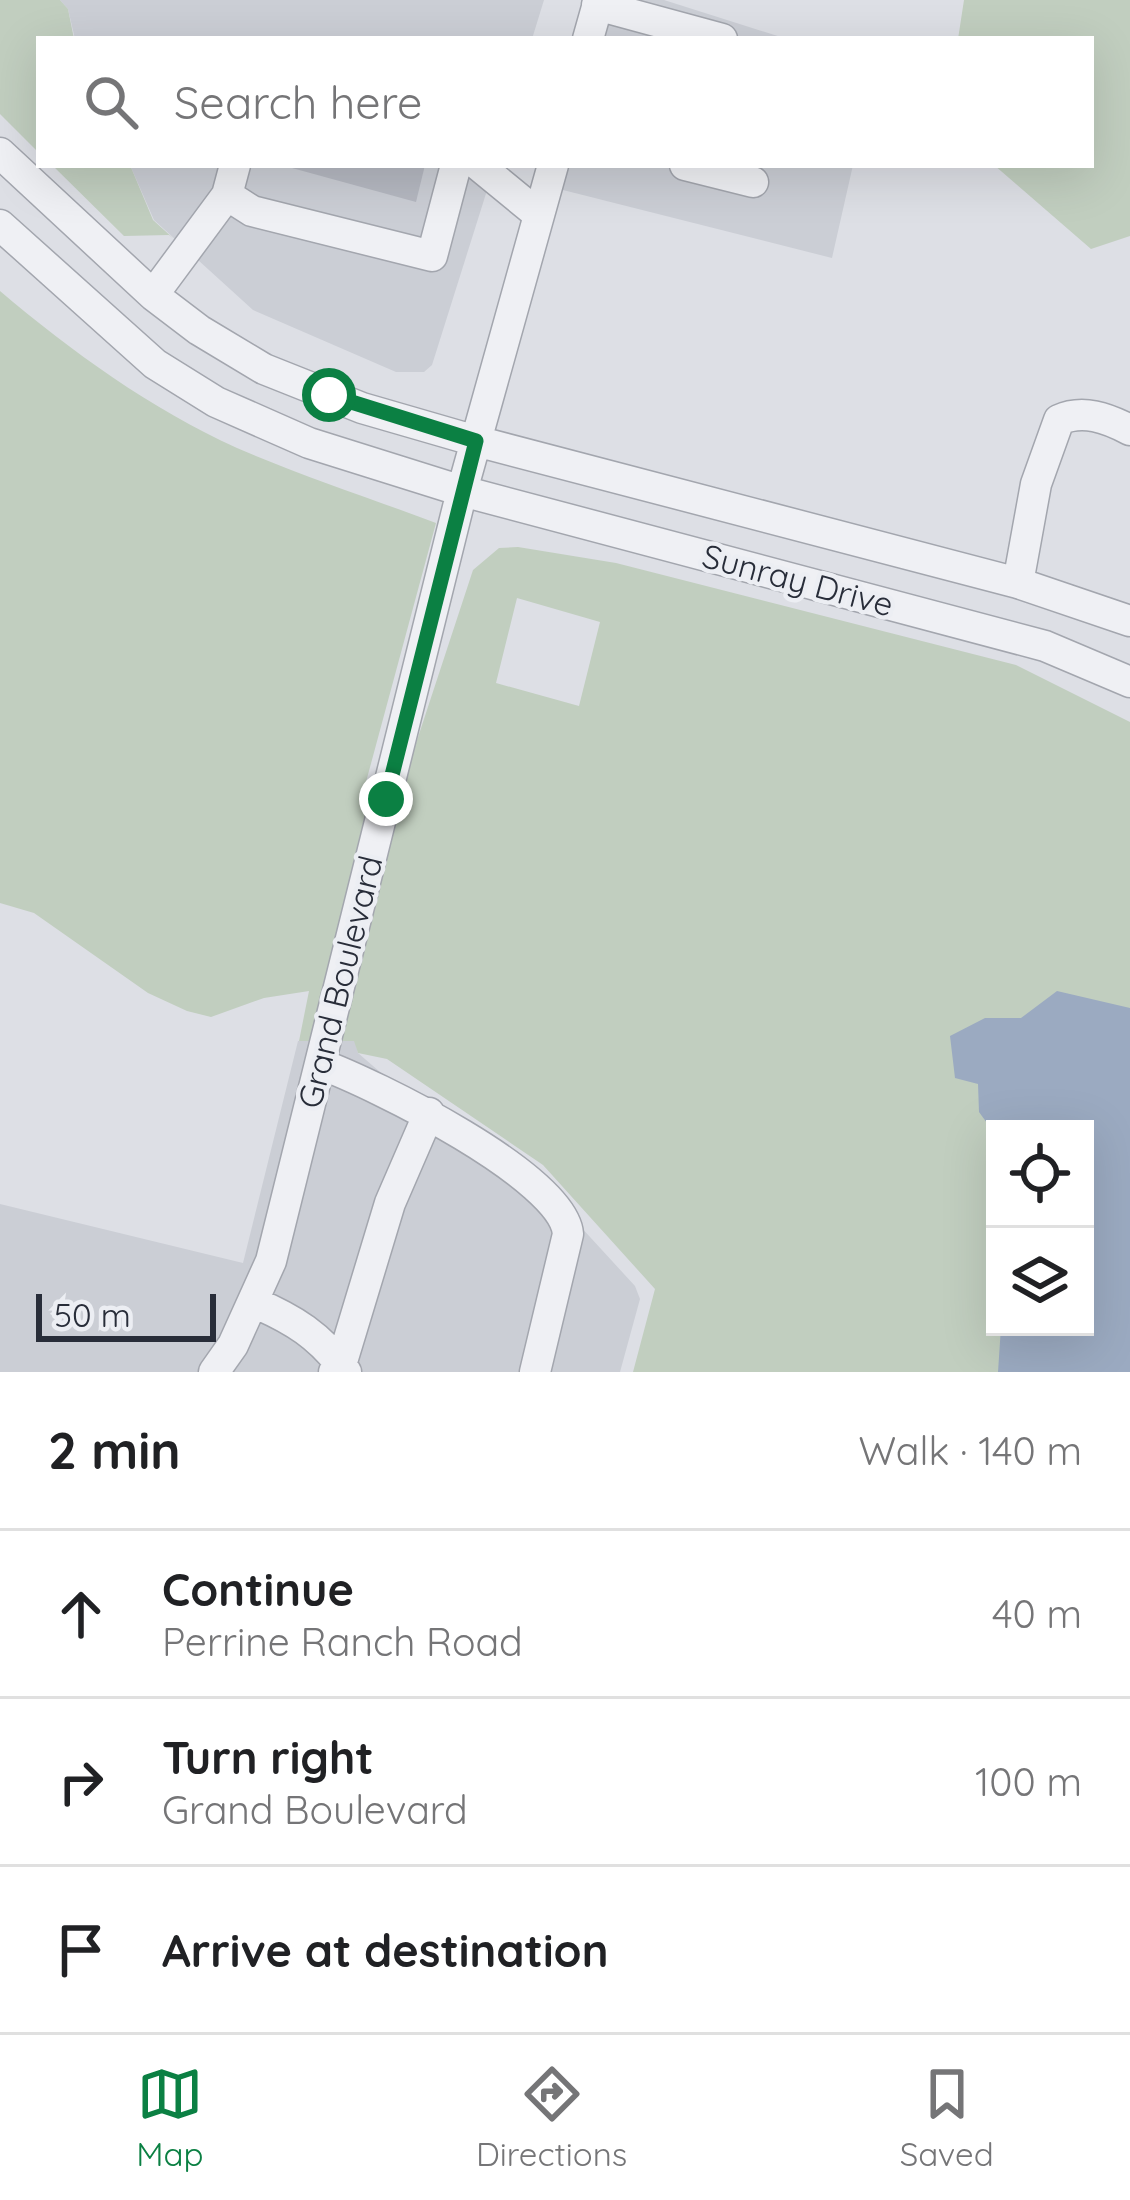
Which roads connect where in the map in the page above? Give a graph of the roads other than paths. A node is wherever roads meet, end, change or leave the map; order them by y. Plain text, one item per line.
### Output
1 (598, 2) edge
2 (589, 36) edge
3 (712, 36) edge
4 (0, 153) edge
5 (455, 168) edge
6 (482, 168) edge
7 (552, 168) edge
8 (697, 168) edge
9 (231, 180) edge
10 (753, 182) dead end
11 (539, 214) junction
12 (0, 225) edge
13 (153, 295) junction
14 (1130, 430) edge
15 (476, 441) junction
16 (462, 491) junction
17 (1018, 584) junction
18 (1127, 610) edge
19 (1130, 682) edge
20 (320, 1064) junction
21 (429, 1113) junction
22 (253, 1302) junction
23 (341, 1370) edge
24 (214, 1372) edge
25 (535, 1372) edge

1 - 2 street
1 - 3 street
4 - 13 street, Sunray Drive
5 - 9 street
6 - 11 street
7 - 11 street, Grand Boulevard
8 - 10 street
9 - 13 street
11 - 15 street, Grand Boulevard
12 - 16 street, Sunray Drive
13 - 15 street, Sunray Drive
14 - 17 street
15 - 16 street, Grand Boulevard
15 - 17 street, Sunray Drive
16 - 19 street, Sunray Drive
16 - 20 street, Grand Boulevard
17 - 18 street, Sunray Drive
20 - 21 street
20 - 22 street, Grand Boulevard
21 - 23 street
21 - 25 street
22 - 23 street
22 - 24 street, Grand Boulevard

